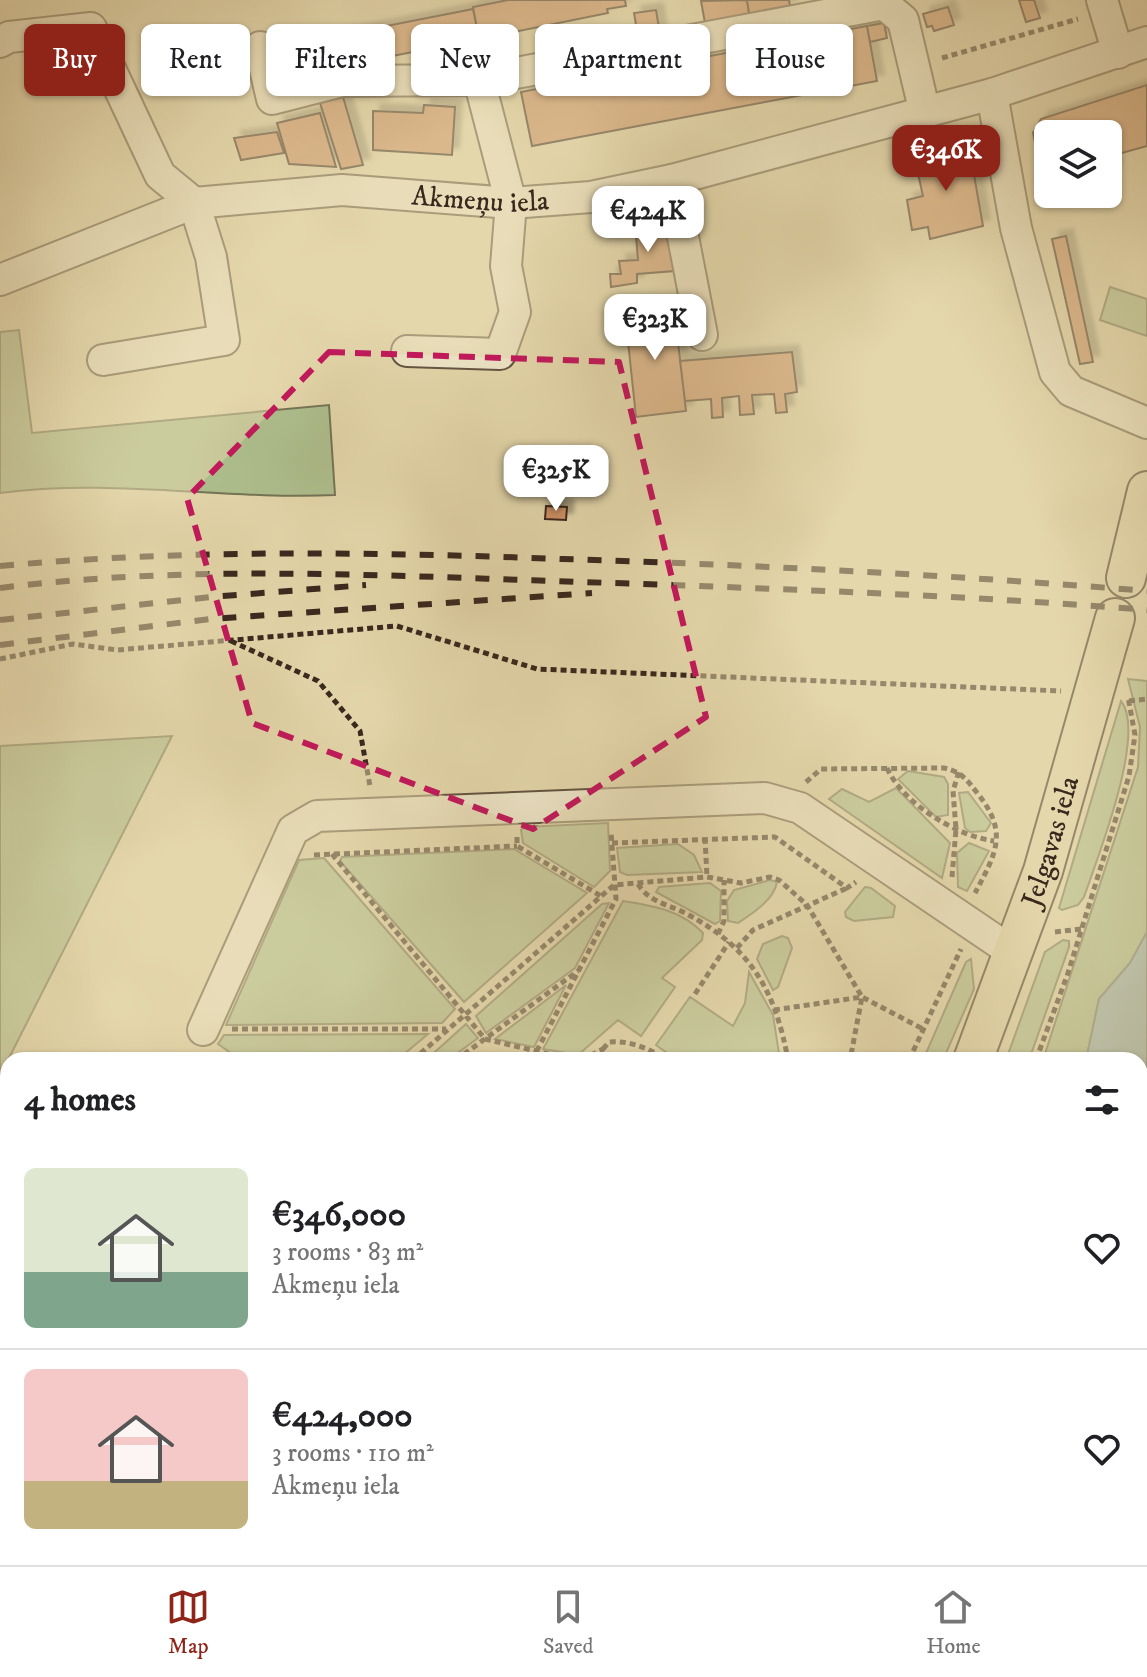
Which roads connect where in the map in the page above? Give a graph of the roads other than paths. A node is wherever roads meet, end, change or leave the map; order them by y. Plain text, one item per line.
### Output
1 (883, 2) edge
2 (1104, 6) edge
3 (0, 42) edge
4 (1147, 42) edge
5 (260, 47) dead end
6 (1118, 53) junction
7 (519, 72) edge
8 (411, 80) edge
9 (992, 94) junction
10 (483, 96) edge
11 (925, 113) junction
12 (672, 180) junction
13 (194, 203) junction
14 (511, 203) junction
15 (0, 280) edge
16 (702, 335) dead end
17 (407, 351) dead end
18 (103, 360) dead end
19 (1147, 423) edge
20 (1147, 491) edge
21 (1126, 578) dead end
22 (1115, 618) dead end
23 (1014, 953) junction
24 (203, 1030) road end
25 (976, 1052) edge

1 - 7 street
1 - 11 street
2 - 6 street
3 - 13 street
4 - 6 street, Akmeņu iela
5 - 8 street
6 - 9 street, Akmeņu iela
9 - 11 street, Akmeņu iela
9 - 19 street
10 - 14 street
11 - 12 street, Akmeņu iela
12 - 14 street, Akmeņu iela
12 - 16 street
13 - 14 street, Akmeņu iela
13 - 15 street, Akmeņu iela
13 - 18 street
14 - 17 street
20 - 21 main road
22 - 23 main road, Jelgavas iela
23 - 24 street
23 - 25 main road, Jelgavas iela

